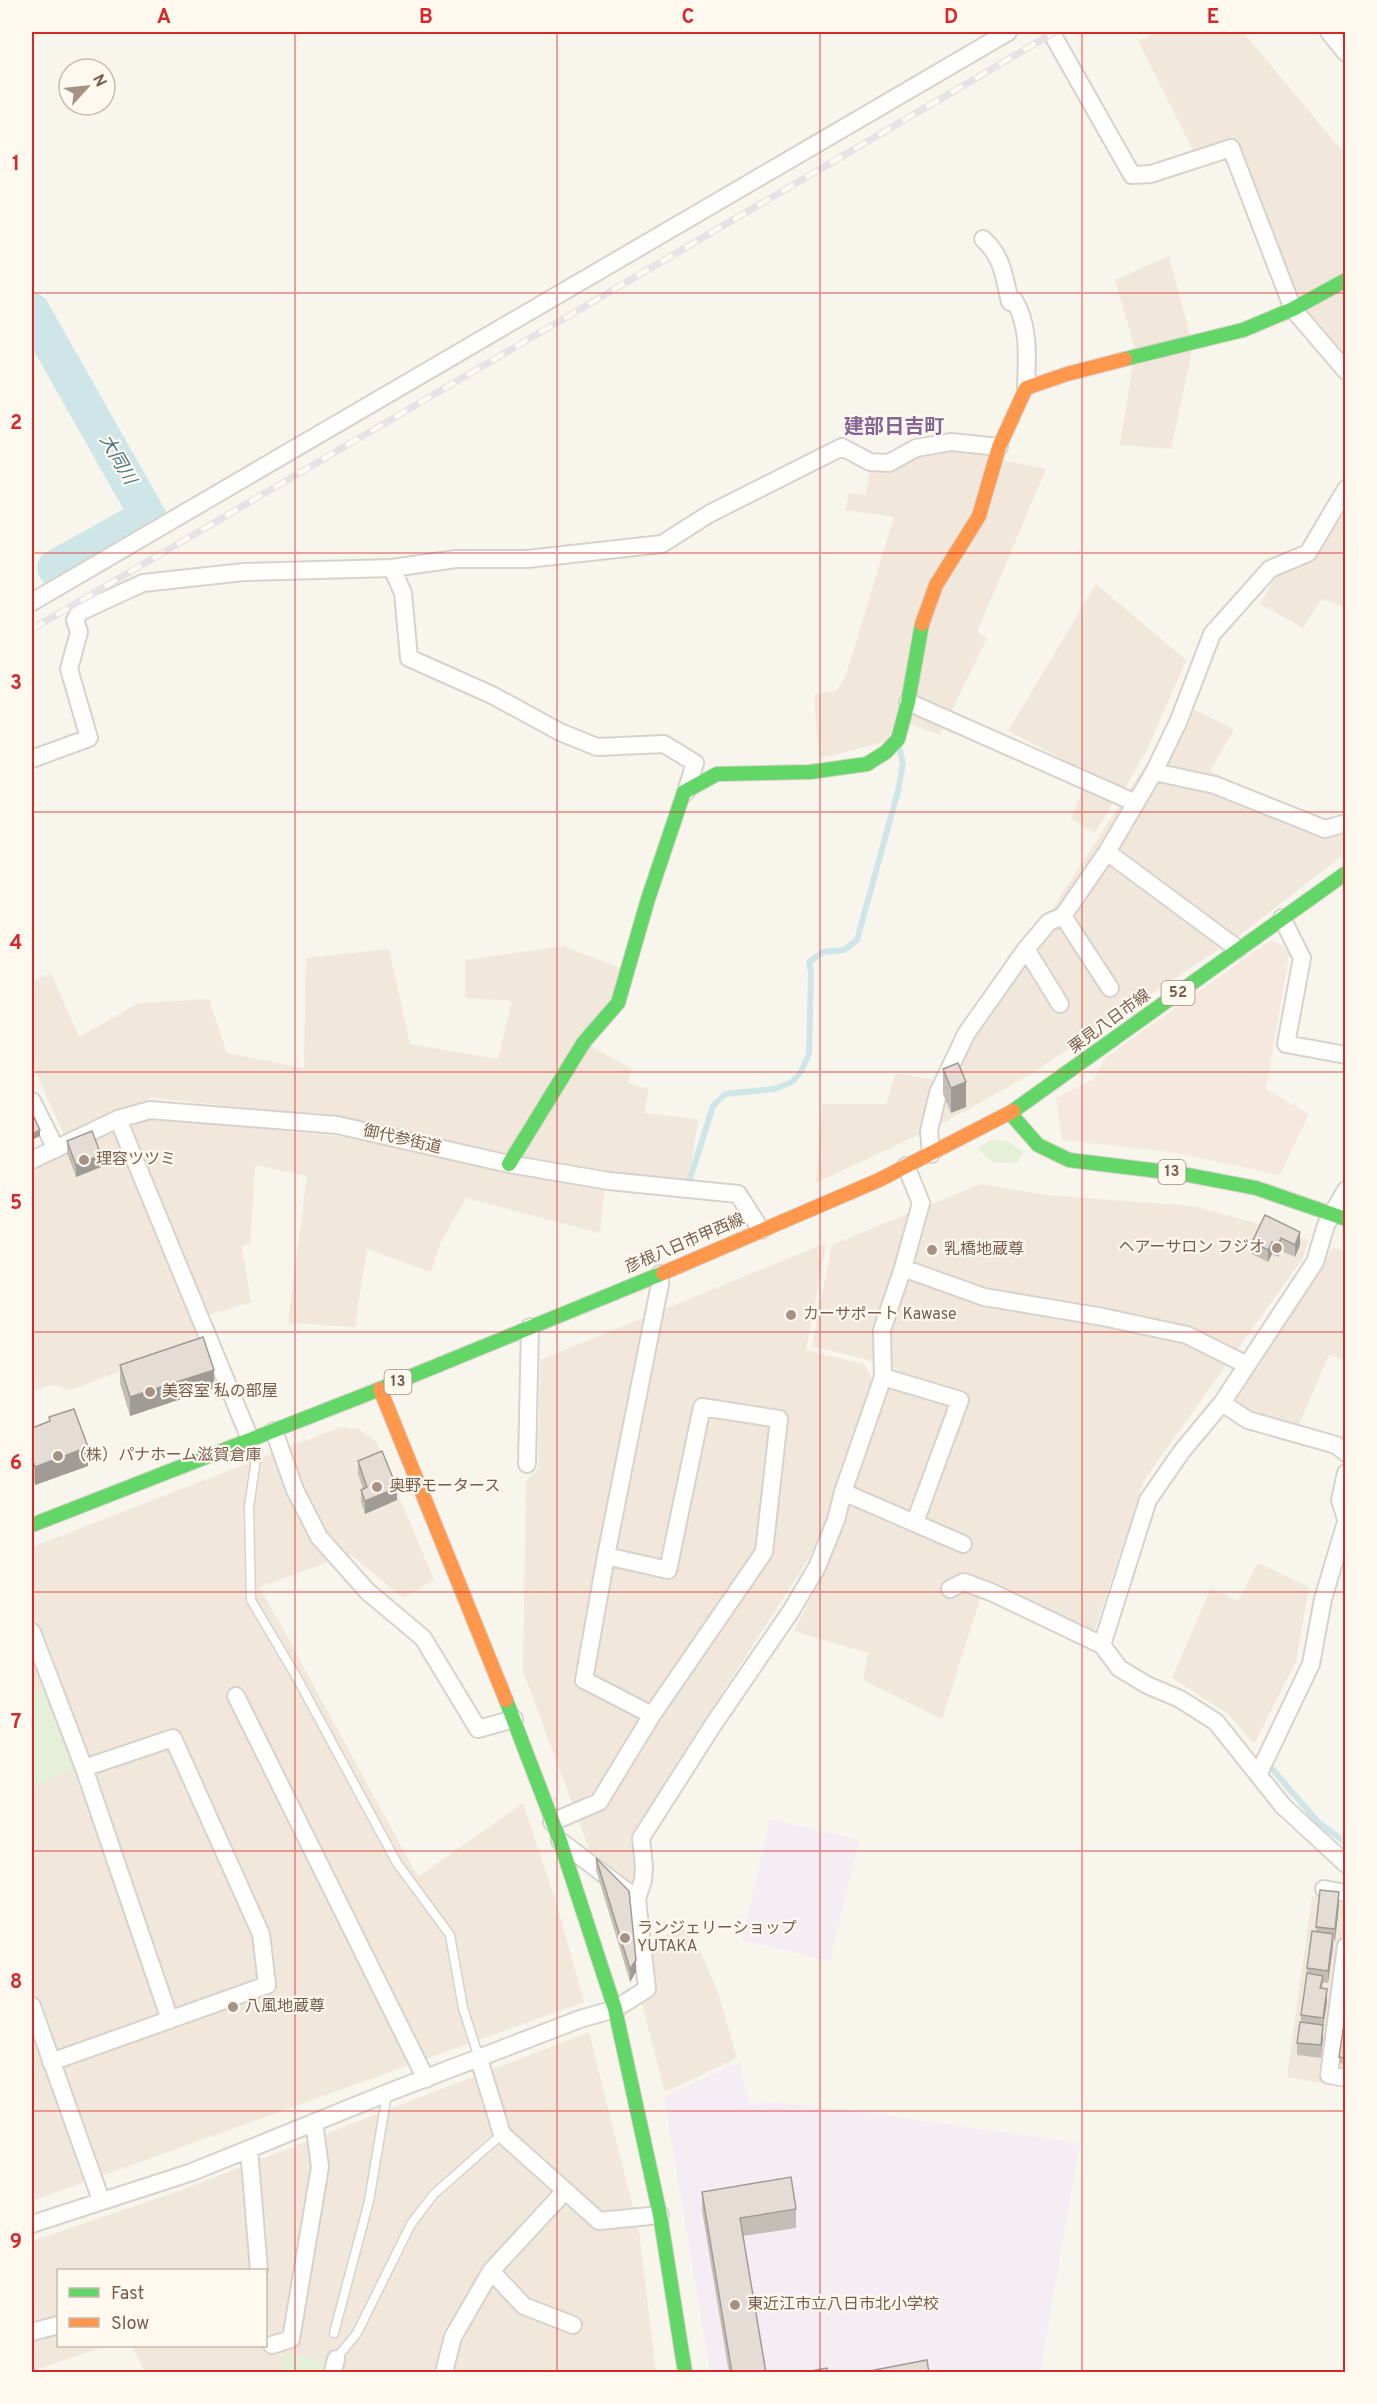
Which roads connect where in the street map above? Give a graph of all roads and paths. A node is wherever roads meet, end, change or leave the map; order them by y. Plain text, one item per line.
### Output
1 (1008, 32) edge
2 (1051, 32) edge
3 (1329, 32) edge
4 (1346, 53) edge
5 (983, 239) dead end
6 (1346, 280) edge
7 (1293, 309) junction
8 (1346, 371) edge
9 (1026, 388) junction
10 (999, 447) junction
11 (1346, 489) edge
12 (392, 568) junction
13 (32, 602) edge
14 (908, 702) junction
15 (32, 759) edge
16 (1154, 772) junction
17 (686, 792) junction
18 (1136, 803) junction
19 (1346, 823) edge
20 (1107, 852) junction
21 (1346, 873) edge
22 (1063, 916) junction
23 (1282, 918) junction
24 (1026, 949) junction
25 (1238, 949) junction
26 (1110, 987) dead end
27 (1060, 1004) dead end
28 (1346, 1055) edge
29 (32, 1101) edge
30 (1010, 1113) junction
31 (118, 1119) junction
32 (57, 1149) junction
33 (931, 1154) junction
34 (32, 1160) edge
35 (509, 1164) junction
36 (906, 1166) junction
37 (1346, 1190) edge
38 (1338, 1217) edge
39 (761, 1230) junction
40 (903, 1268) junction
41 (660, 1274) junction
42 (530, 1327) junction
43 (1247, 1365) junction
44 (883, 1377) junction
45 (380, 1389) junction
46 (1222, 1403) junction
47 (274, 1431) junction
48 (250, 1439) junction
49 (1346, 1454) edge
50 (527, 1464) dead end
51 (1346, 1473) edge
52 (843, 1492) junction
53 (1346, 1520) edge
54 (915, 1522) junction
55 (32, 1525) edge
56 (963, 1545) dead end
57 (606, 1556) junction
58 (950, 1589) dead end
59 (32, 1632) edge
60 (1102, 1645) junction
61 (38, 1674) edge
62 (236, 1696) dead end
63 (652, 1715) junction
64 (514, 1719) junction
65 (84, 1768) junction
66 (1258, 1774) junction
67 (552, 1821) junction
68 (560, 1841) junction
69 (1346, 1864) edge
70 (1324, 1889) edge
71 (1346, 1893) edge
72 (637, 1899) junction
73 (1346, 1947) edge
74 (32, 2006) edge
75 (615, 2009) junction
76 (170, 2020) junction
77 (479, 2059) junction
78 (51, 2062) junction
79 (1346, 2078) edge
80 (426, 2079) junction
81 (387, 2093) junction
82 (314, 2122) junction
83 (502, 2134) junction
84 (249, 2149) junction
85 (564, 2192) junction
86 (101, 2200) junction
87 (660, 2215) junction
88 (32, 2224) edge
89 (259, 2269) edge
90 (491, 2271) junction
91 (57, 2325) edge
92 (573, 2325) dead end
93 (32, 2332) edge
94 (334, 2333) dead end
95 (272, 2345) dead end
96 (334, 2366) edge
97 (444, 2373) edge
98 (685, 2373) edge

1 - 13 street
2 - 7 street
3 - 4 street
5 - 9 street
6 - 7 street
7 - 8 street
7 - 9 street
9 - 10 street
10 - 12 street
10 - 14 street
11 - 16 street
12 - 15 street
12 - 17 street
14 - 17 street
14 - 18 street
16 - 18 street
16 - 19 street
17 - 35 street
18 - 20 street
20 - 22 street
20 - 25 street
21 - 23 street, 栗見八日市線 / 52
22 - 24 street
22 - 26 street
23 - 25 street, 栗見八日市線 / 52
23 - 28 street
24 - 27 street
24 - 33 street
25 - 30 street, 栗見八日市線 / 52
29 - 32 street
30 - 33 street, 彦根八日市甲西線 / 13
30 - 38 street, 13
31 - 32 street, 御代参街道
31 - 35 street, 御代参街道
31 - 48 street
32 - 34 street, 御代参街道
33 - 36 street, 彦根八日市甲西線 / 13
35 - 39 street, 御代参街道
36 - 39 street, 彦根八日市甲西線 / 13
36 - 40 street
37 - 38 street
38 - 43 street
39 - 41 street, 彦根八日市甲西線 / 13
40 - 43 street
40 - 44 street
41 - 42 street, 彦根八日市甲西線 / 13
41 - 57 street
42 - 45 street, 彦根八日市甲西線 / 13
42 - 50 street
43 - 46 street
44 - 52 street
44 - 54 street
45 - 47 street, 彦根八日市甲西線 / 13
45 - 64 street
46 - 49 street
46 - 60 street
47 - 48 street, 彦根八日市甲西線 / 13
47 - 64 street
48 - 55 street, 彦根八日市甲西線 / 13
48 - 77 lane
51 - 53 street
52 - 54 street
52 - 72 street
53 - 66 street
54 - 56 street
57 - 63 street
57 - 63 street
58 - 60 street
59 - 61 street
60 - 66 street
61 - 65 street
62 - 80 street
63 - 67 street
64 - 67 street
65 - 76 street
65 - 76 street
66 - 69 street
67 - 68 street
68 - 72 street
68 - 75 street
70 - 71 street
72 - 75 street
73 - 79 street
74 - 78 street
75 - 77 street
75 - 87 street
76 - 78 street
77 - 80 street
77 - 83 street
78 - 86 street
80 - 81 street
81 - 82 street
81 - 94 lane
82 - 84 street
82 - 95 street
83 - 85 street
83 - 96 lane
84 - 86 street
84 - 89 street
85 - 87 street
85 - 90 street
86 - 88 street
87 - 98 street
90 - 92 street
90 - 97 street
91 - 93 street

